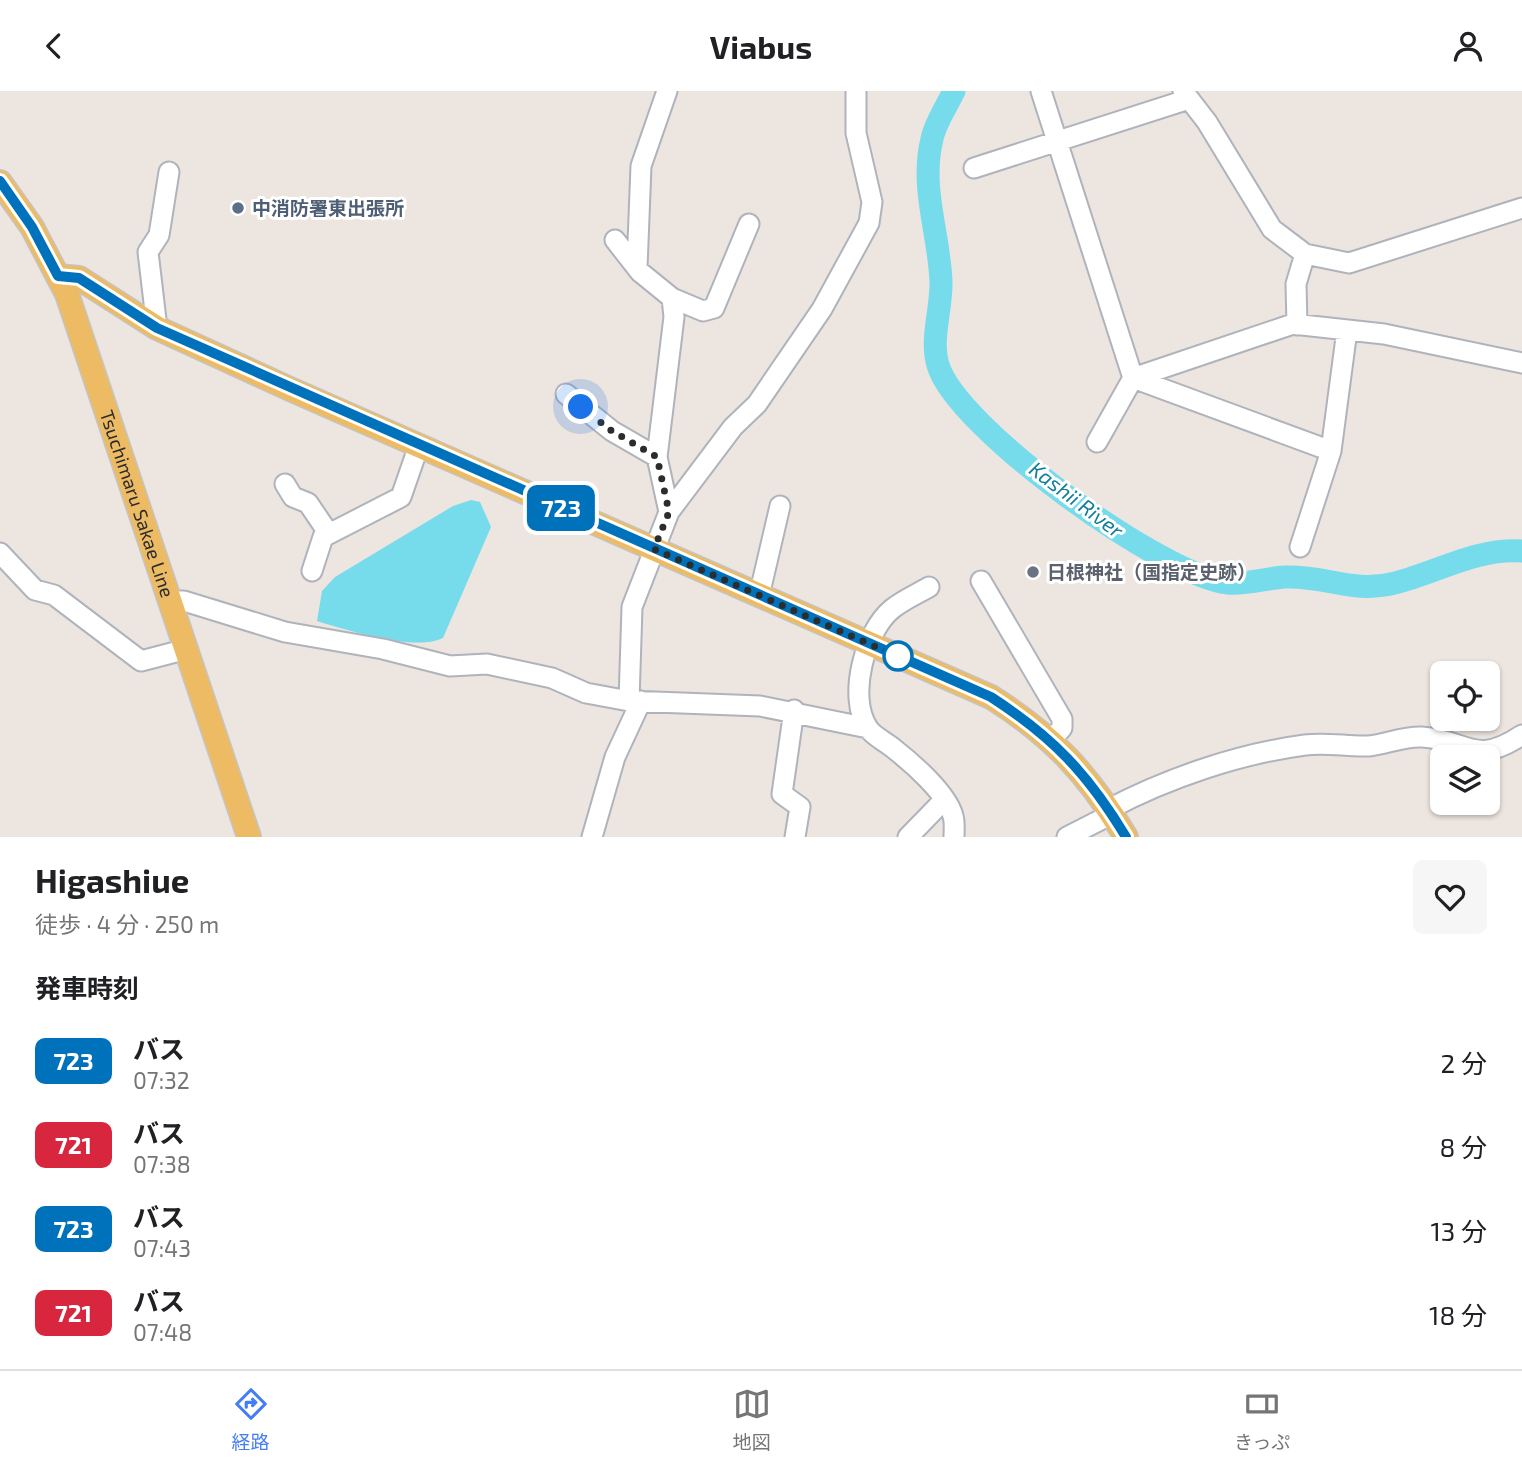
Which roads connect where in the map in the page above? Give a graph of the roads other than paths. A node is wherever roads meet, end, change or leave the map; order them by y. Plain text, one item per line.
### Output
1 (667, 91) edge
2 (856, 91) edge
3 (1041, 91) edge
4 (1186, 95) edge
5 (1057, 141) junction
6 (974, 168) dead end
7 (169, 172) dead end
8 (0, 181) edge
9 (1522, 208) edge
10 (749, 224) dead end
11 (615, 240) dead end
12 (1304, 254) junction
13 (637, 268) junction
14 (58, 276) junction
15 (672, 298) junction
16 (1297, 325) junction
17 (157, 328) junction
18 (1348, 330) junction
19 (1522, 363) edge
20 (1133, 378) junction
21 (566, 394) dead end
22 (1097, 443) dead end
23 (419, 445) junction
24 (1331, 451) junction
25 (657, 457) junction
26 (285, 484) dead end
27 (779, 506) dead end
28 (669, 512) junction
29 (329, 534) junction
30 (1300, 547) dead end
31 (654, 549) junction
32 (0, 553) edge
33 (312, 571) dead end
34 (981, 581) dead end
35 (929, 587) dead end
36 (759, 596) junction
37 (171, 601) junction
38 (868, 643) junction
39 (187, 649) junction
40 (635, 701) junction
41 (793, 710) junction
42 (868, 728) junction
43 (1522, 735) edge
44 (1051, 740) junction
45 (944, 800) junction
46 (1110, 812) junction
47 (249, 837) edge
48 (592, 837) edge
49 (795, 837) edge
50 (908, 837) edge
51 (954, 837) edge
52 (1067, 837) edge
53 (1126, 837) edge

1 - 13 street
2 - 28 street
3 - 5 street
4 - 5 street
4 - 12 street
5 - 6 street
5 - 20 street
7 - 17 street
8 - 14 main road, Tsuchimaru Sakae Line
9 - 12 street
10 - 15 street
11 - 13 street
12 - 16 street
13 - 15 street
14 - 17 main road
14 - 37 main road, Tsuchimaru Sakae Line
15 - 25 street
16 - 18 street
16 - 20 street
17 - 23 main road
18 - 19 street
18 - 24 street
20 - 22 street
20 - 24 street
21 - 25 street
23 - 29 street
23 - 31 main road
24 - 30 street
25 - 28 street
26 - 29 street
27 - 36 street
28 - 31 street
29 - 33 street
31 - 36 main road
31 - 40 street
32 - 39 street
34 - 44 street
35 - 38 street
36 - 38 main road
37 - 39 main road, Tsuchimaru Sakae Line
37 - 40 street
38 - 42 street
38 - 44 main road
39 - 47 main road, Tsuchimaru Sakae Line
40 - 41 street
40 - 48 street
41 - 42 street
41 - 49 street
42 - 45 street
43 - 46 street
44 - 46 main road
45 - 50 street
45 - 51 street
46 - 52 street
46 - 53 main road

